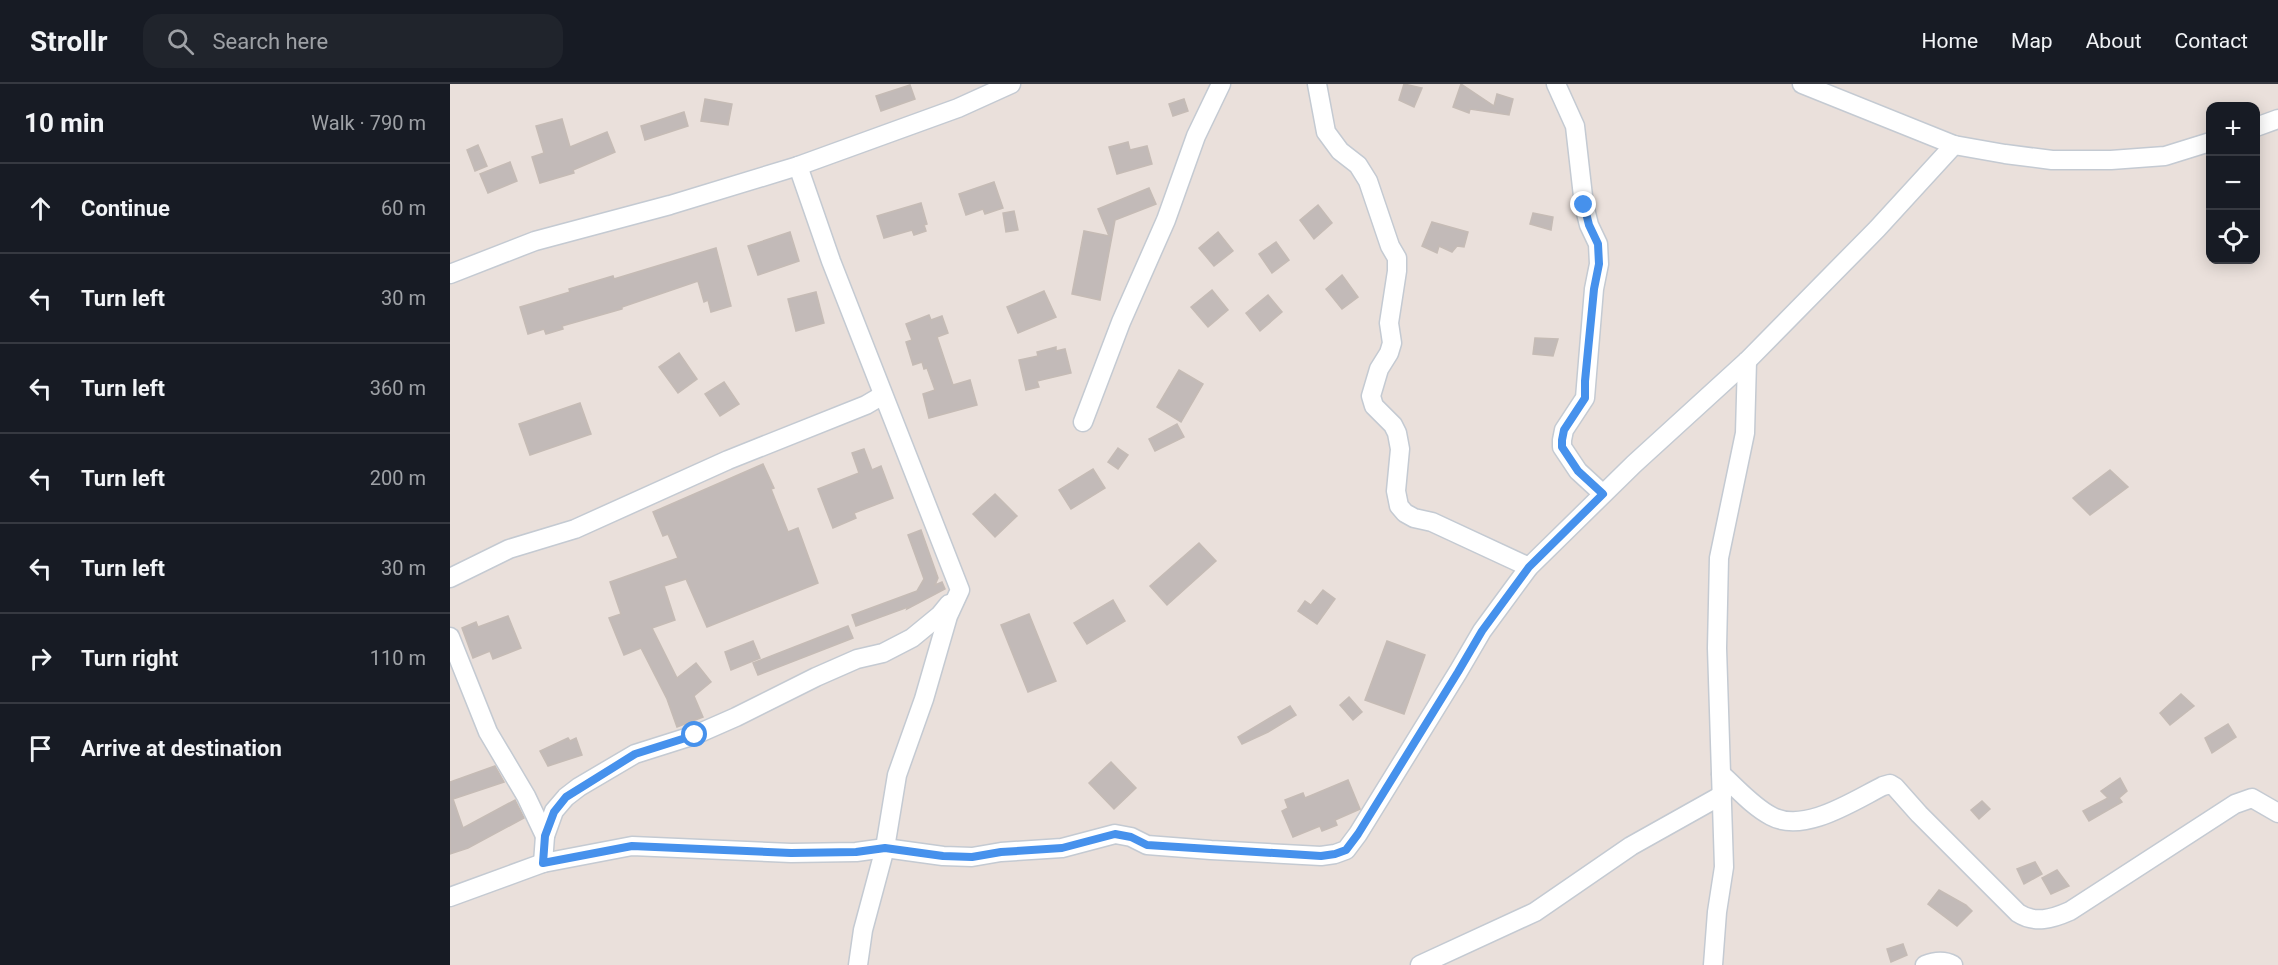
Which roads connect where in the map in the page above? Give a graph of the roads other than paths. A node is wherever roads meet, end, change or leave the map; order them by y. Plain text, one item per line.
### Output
1 (1011, 84) edge
2 (1221, 84) edge
3 (1317, 84) edge
4 (1557, 84) edge
5 (1802, 84) edge
6 (2278, 119) edge
7 (2260, 126) edge
8 (2206, 144) edge
9 (1954, 145) junction
10 (798, 166) junction
11 (450, 274) edge
12 (1747, 361) junction
13 (883, 395) junction
14 (1083, 422) dead end
15 (1603, 494) junction
16 (1529, 567) junction
17 (450, 578) edge
18 (960, 590) junction
19 (450, 637) edge
20 (1721, 774) junction
21 (1722, 795) junction
22 (2278, 813) edge
23 (545, 836) junction
24 (885, 848) junction
25 (543, 863) junction
26 (450, 897) edge
27 (858, 965) edge
28 (1420, 965) edge
29 (1713, 965) edge
30 (1925, 965) edge
31 (1953, 965) edge

1 - 10 street
2 - 14 street
3 - 16 street
4 - 15 street
5 - 9 street
6 - 7 street
8 - 9 street
9 - 12 street
10 - 11 street
10 - 13 street
12 - 15 street
12 - 20 street
13 - 17 street
13 - 18 street
15 - 16 street
16 - 24 street
18 - 23 street
18 - 24 street
19 - 23 street
20 - 21 street
20 - 22 street
21 - 28 street
21 - 29 street
23 - 25 street
24 - 25 street
24 - 27 street
25 - 26 street
30 - 31 street

